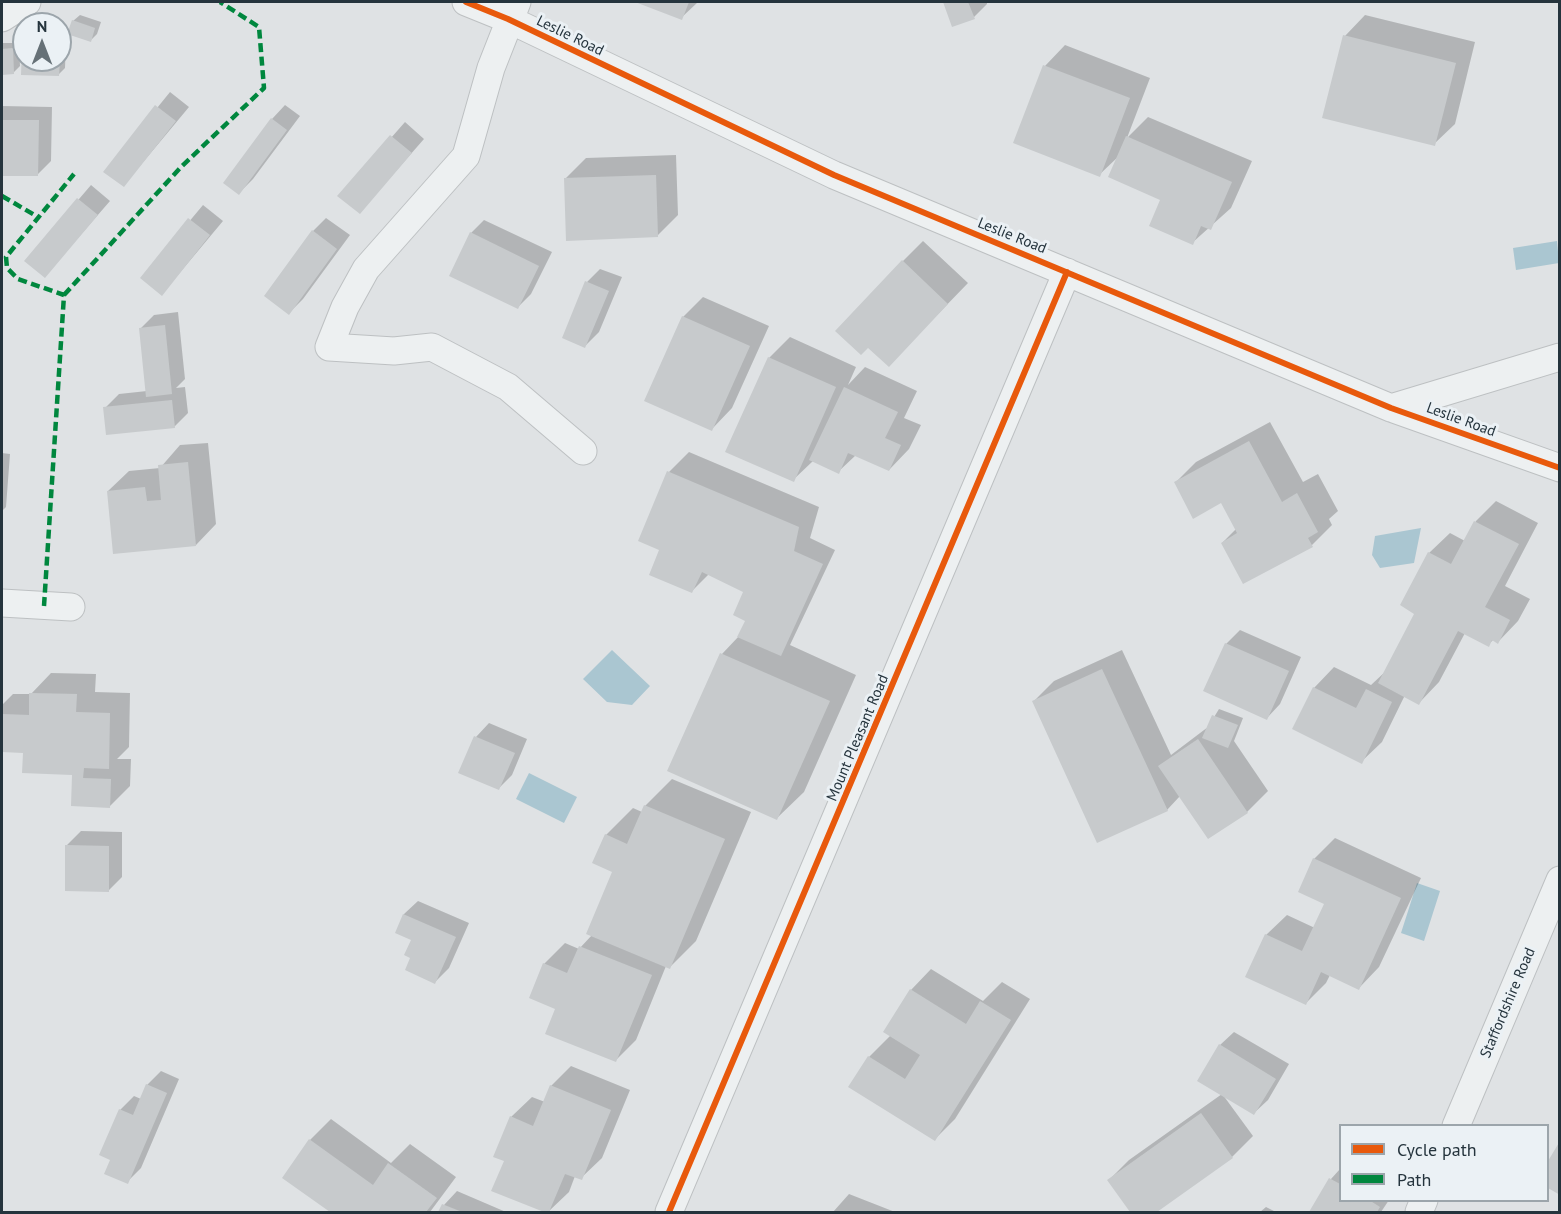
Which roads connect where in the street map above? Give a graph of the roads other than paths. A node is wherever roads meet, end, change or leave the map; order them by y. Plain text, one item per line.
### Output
1 (27, 2) edge
2 (466, 2) edge
3 (512, 10) edge
4 (2, 18) edge
5 (1067, 272) junction
6 (1560, 357) edge
7 (1391, 408) junction
8 (583, 451) dead end
9 (1560, 468) edge
10 (2, 603) edge
11 (71, 607) dead end
12 (1560, 880) edge
13 (1456, 1124) edge
14 (669, 1212) edge

1 - 4 street
2 - 3 street, Leslie Road
3 - 5 street, Leslie Road
3 - 8 street
5 - 7 street, Leslie Road
5 - 14 street, Mount Pleasant Road
6 - 7 street
7 - 9 street, Leslie Road
10 - 11 street
12 - 13 street, Staffordshire Road

